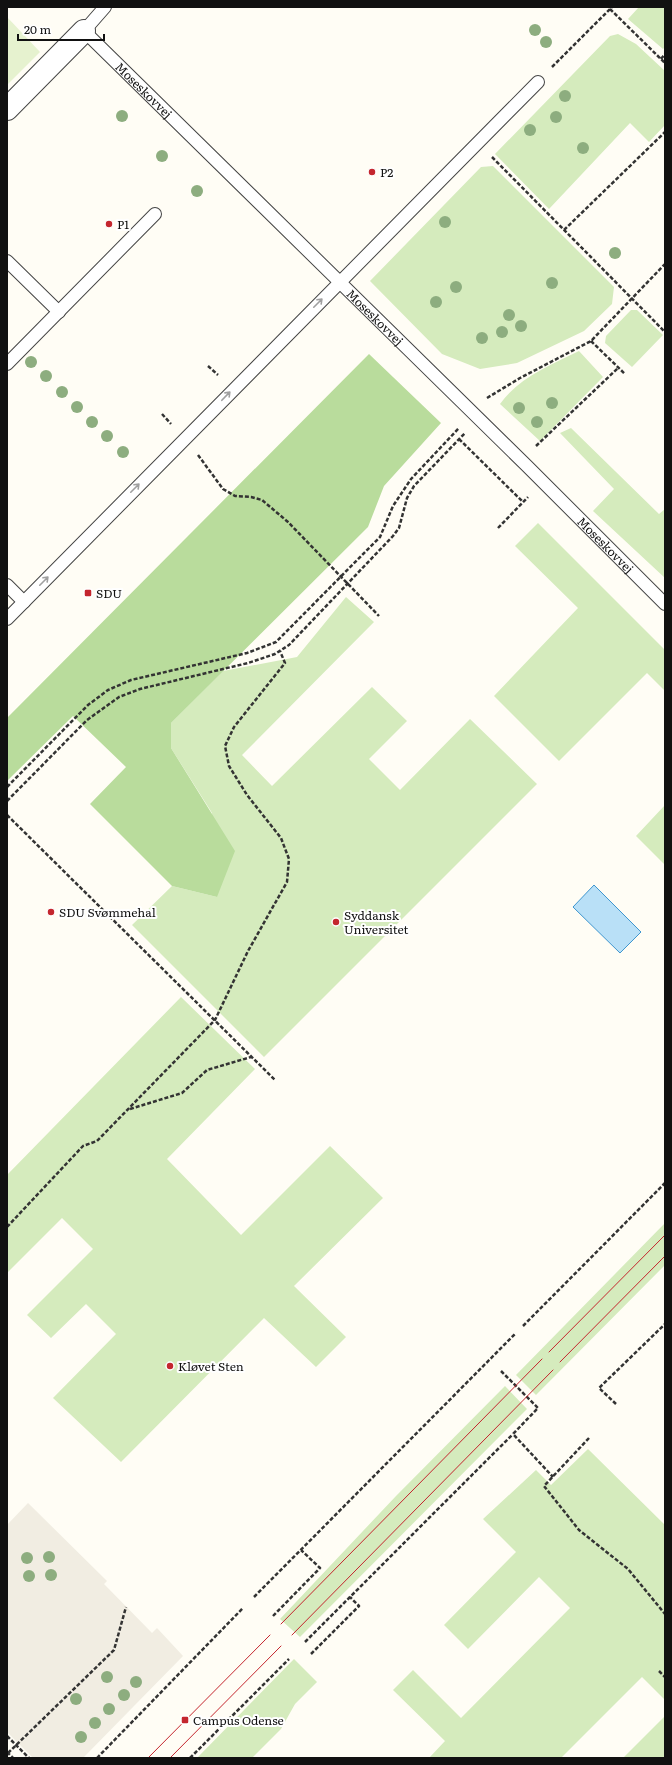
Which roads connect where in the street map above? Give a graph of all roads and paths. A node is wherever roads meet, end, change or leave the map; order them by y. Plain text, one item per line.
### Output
1 (105, 7) edge
2 (611, 8) edge
3 (84, 31) junction
4 (665, 54) edge
5 (661, 59) junction
6 (665, 63) edge
7 (538, 82) joint
8 (7, 109) edge
9 (665, 132) edge
10 (477, 142) junction
11 (155, 214) dead end
12 (564, 230) junction
13 (7, 260) edge
14 (665, 264) edge
15 (338, 282) junction
16 (632, 298) junction
17 (59, 312) junction
18 (665, 332) edge
19 (591, 341) junction
20 (7, 364) edge
21 (618, 368) junction
22 (625, 374) dead end
23 (475, 416) junction
24 (185, 438) junction
25 (459, 439) junction
26 (531, 441) dead end
27 (543, 482) junction
28 (523, 502) junction
29 (498, 528) dead end
30 (341, 578) junction
31 (347, 584) junction
32 (7, 585) edge
33 (24, 602) junction
34 (665, 604) edge
35 (379, 616) dead end
36 (7, 619) edge
37 (280, 651) junction
38 (7, 787) edge
39 (7, 801) edge
40 (7, 815) edge
41 (215, 1020) junction
42 (250, 1057) junction
43 (276, 1080) dead end
44 (129, 1109) junction
45 (665, 1183) edge
46 (7, 1227) edge
47 (665, 1324) edge
48 (523, 1326) dead end
49 (516, 1333) dead end
50 (501, 1371) dead end
51 (616, 1404) dead end
52 (513, 1434) junction
53 (589, 1438) dead end
54 (552, 1477) junction
55 (301, 1550) junction
56 (254, 1597) dead end
57 (350, 1597) junction
58 (126, 1607) dead end
59 (243, 1608) dead end
60 (665, 1614) edge
61 (273, 1616) dead end
62 (305, 1642) dead end
63 (311, 1654) dead end
64 (288, 1659) dead end
65 (659, 1671) dead end
66 (665, 1677) edge
67 (7, 1736) edge
68 (16, 1745) junction
69 (8, 1752) edge
70 (13, 1758) edge
71 (29, 1758) edge
72 (97, 1758) edge
73 (190, 1758) edge

1 - 3 lane
2 - 5 path
2 - 7 path
3 - 8 street
3 - 15 lane, Moseskovvej
4 - 5 path
5 - 6 path
7 - 10 lane
9 - 12 path
10 - 12 path
10 - 15 lane
11 - 17 lane
12 - 16 path
13 - 17 lane
14 - 16 path
15 - 23 lane, Moseskovvej
24 -> 15 lane
16 - 18 path
16 - 19 path
17 - 20 lane
19 - 21 path
19 - 23 path
21 - 22 path
21 - 26 path
23 - 25 path
23 - 27 lane, Moseskovvej
23 - 30 path
24 - 30 path
33 -> 24 lane
25 - 28 path
25 - 31 path
27 - 28 path
27 - 34 lane, Moseskovvej
28 - 29 path
30 - 31 path
30 - 38 path
31 - 35 path
31 - 37 path
32 - 33 lane
33 - 36 lane
37 - 39 path
37 - 41 path
40 - 41 path
41 - 42 path
41 - 44 path
42 - 43 path
42 - 44 path
44 - 46 path
45 - 48 path
47 - 51 path
49 - 55 path
50 - 52 path
52 - 54 path
52 - 57 path
53 - 54 path
54 - 60 path
55 - 56 path
55 - 61 path
57 - 62 path
57 - 63 path
58 - 68 path
59 - 72 path
64 - 73 path
65 - 66 path
67 - 68 path
68 - 69 path
68 - 71 path
69 - 70 path

